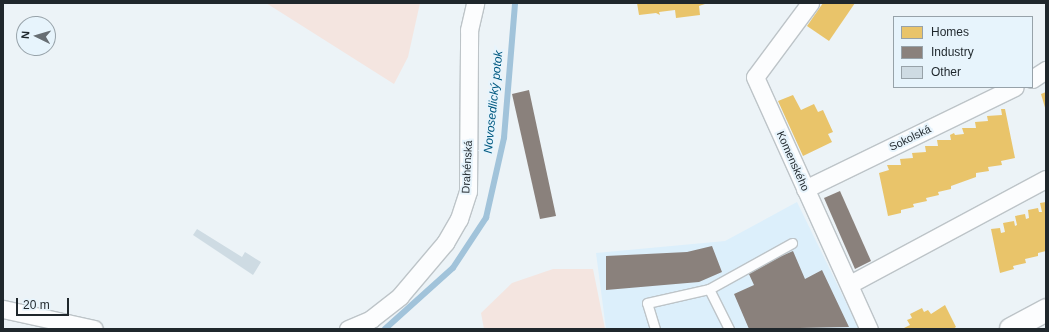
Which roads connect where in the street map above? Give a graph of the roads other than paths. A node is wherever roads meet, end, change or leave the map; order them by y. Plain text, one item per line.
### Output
1 (475, 3) edge
2 (810, 3) edge
3 (1046, 70) edge
4 (1033, 78) edge
5 (1013, 88) edge
6 (1046, 179) edge
7 (805, 189) junction
8 (792, 243) dead end
9 (850, 284) junction
10 (709, 289) junction
11 (3, 309) edge
12 (1046, 310) edge
13 (94, 329) edge
14 (348, 329) edge
15 (655, 329) edge
16 (729, 329) edge
17 (869, 329) edge
18 (1011, 329) edge

1 - 14 street, Drahénská
2 - 7 street, Komenského
3 - 4 street
5 - 7 street, Sokolská
6 - 9 street
7 - 9 street, Komenského
8 - 10 lane
9 - 17 street, Komenského
10 - 15 lane
10 - 16 lane
11 - 13 street
12 - 18 street

